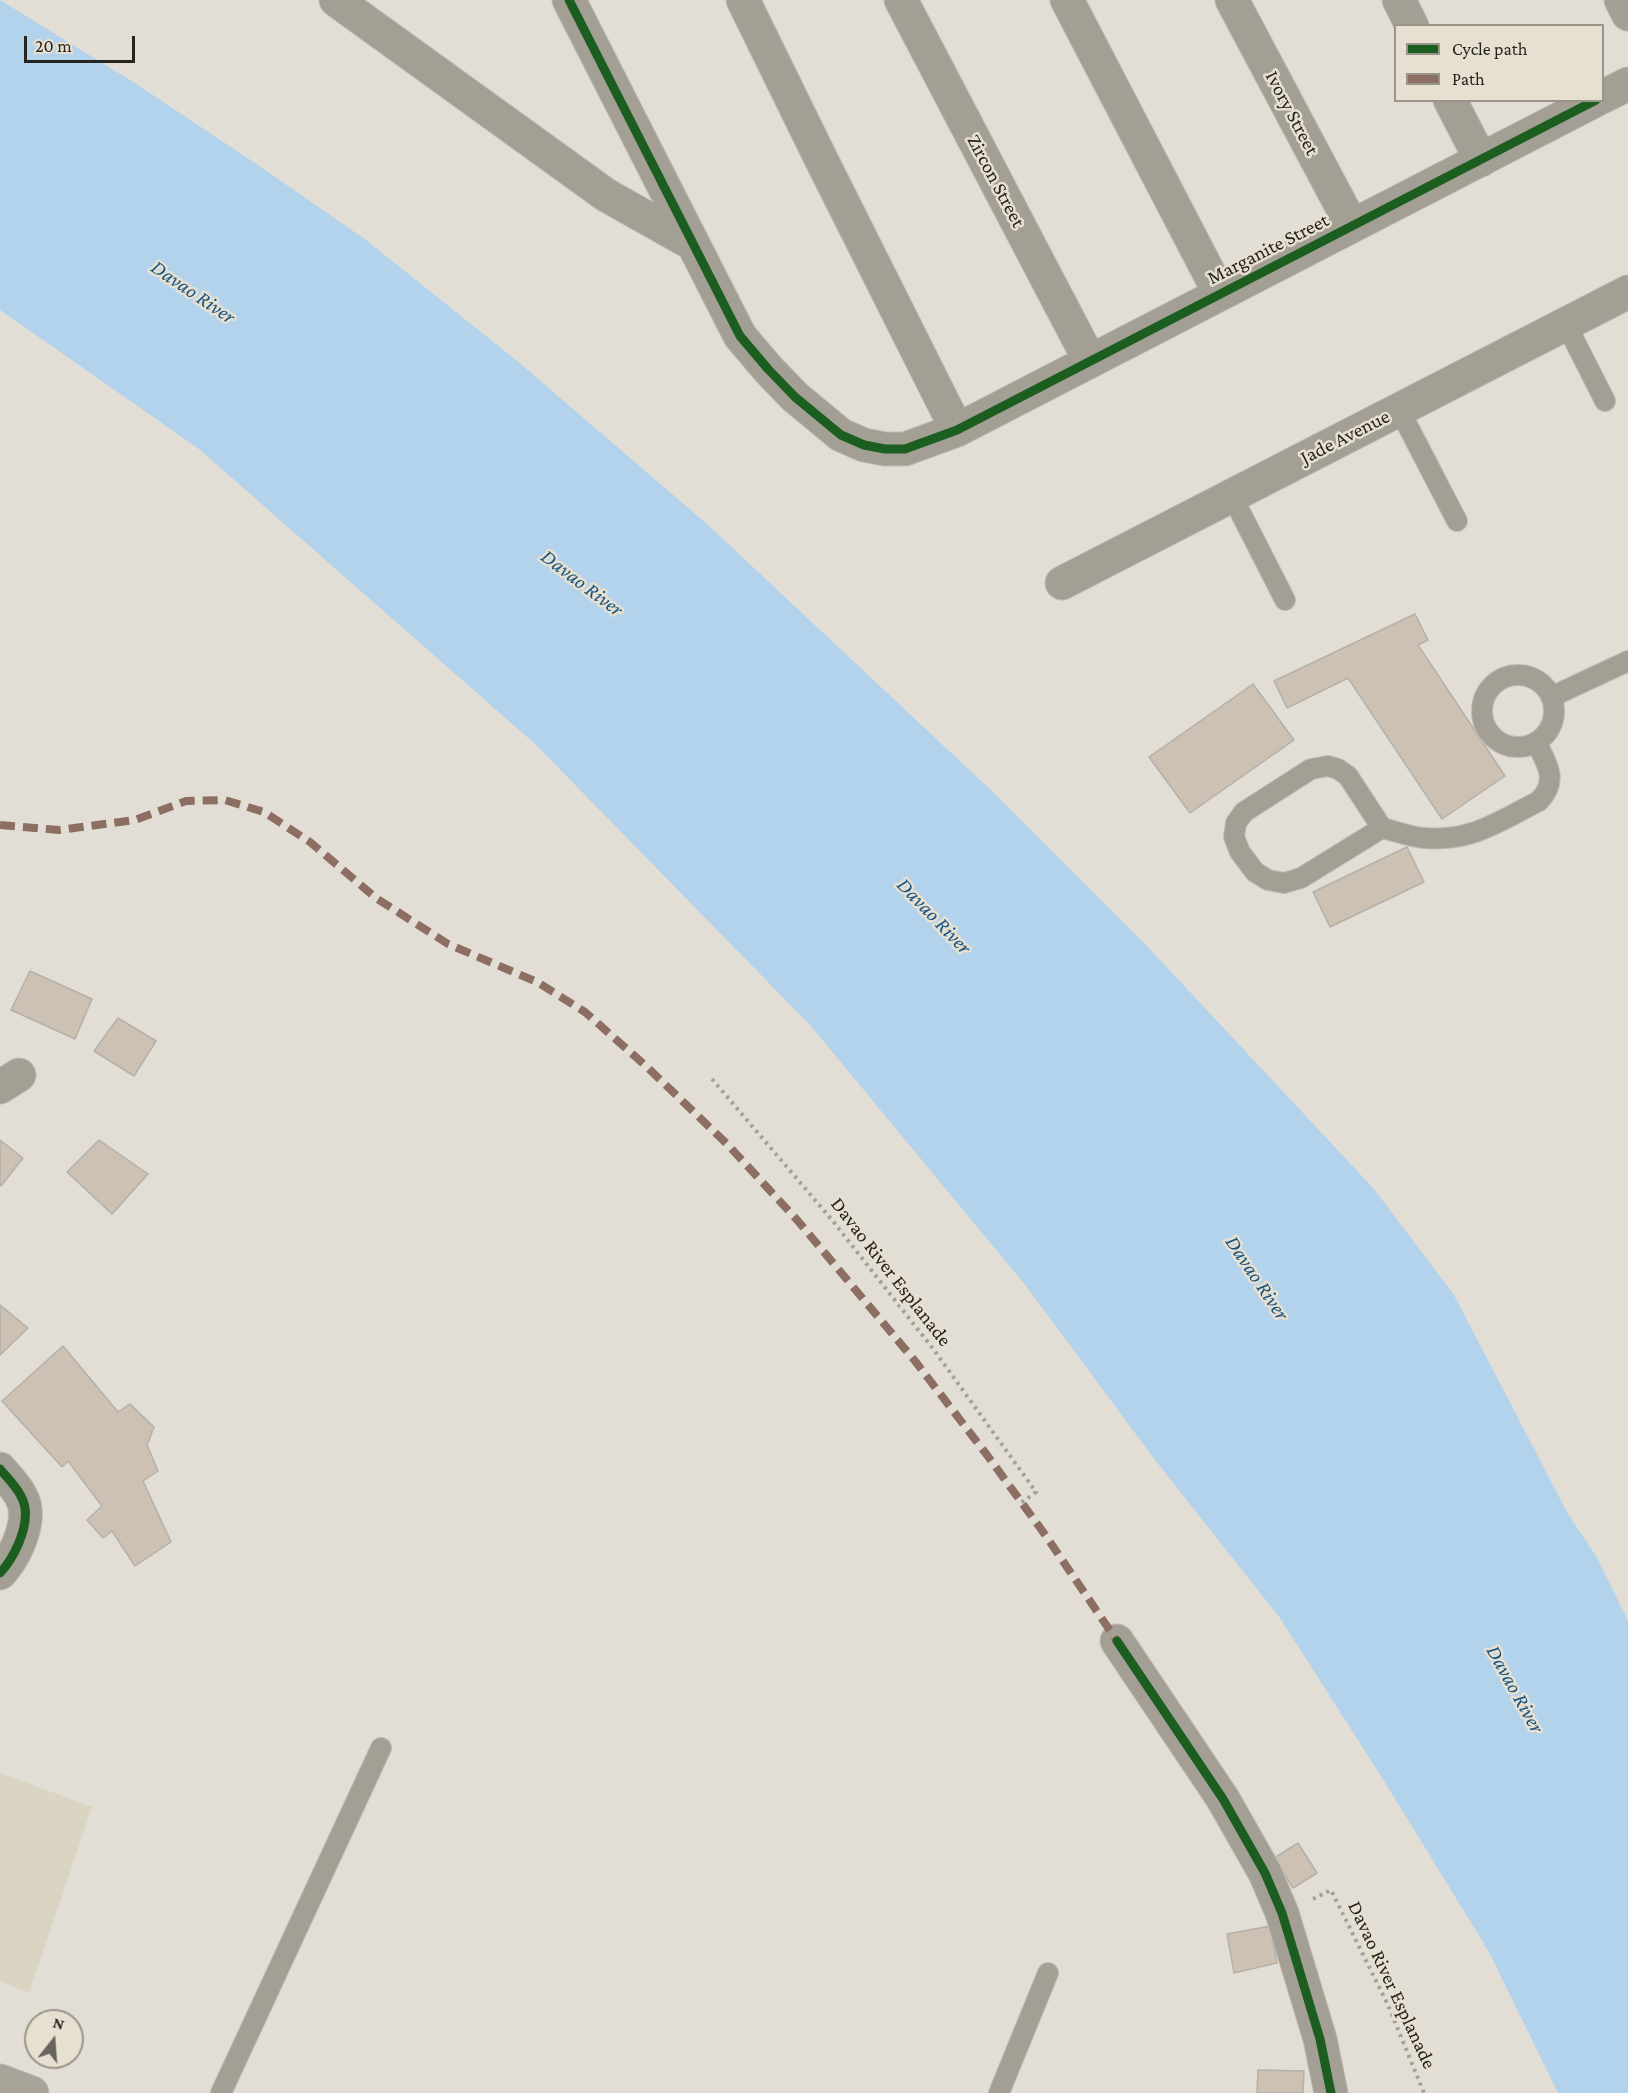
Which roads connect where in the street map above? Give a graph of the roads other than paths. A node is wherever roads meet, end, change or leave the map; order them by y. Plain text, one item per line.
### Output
1 (336, 0) edge
2 (569, 0) edge
3 (743, 0) edge
4 (902, 0) edge
5 (1067, 0) edge
6 (1232, 0) edge
7 (1399, 0) edge
8 (1621, 0) edge
9 (1628, 14) edge
10 (1411, 24) edge
11 (1628, 84) edge
12 (1604, 96) edge
13 (1451, 102) edge
14 (1592, 102) edge
15 (1481, 160) junction
16 (1352, 226) junction
17 (693, 244) junction
18 (1628, 292) edge
19 (1220, 294) junction
20 (1566, 324) junction
21 (1090, 361) junction
22 (1605, 401) dead end
23 (1399, 409) junction
24 (957, 430) junction
25 (1232, 496) junction
26 (1458, 521) dead end
27 (1062, 583) dead end
28 (1285, 600) dead end
29 (1628, 661) edge
30 (1551, 697) junction
31 (1536, 742) junction
32 (1382, 828) junction
33 (0, 1469) edge
34 (0, 1573) edge
35 (1117, 1641) dead end
36 (381, 1748) dead end
37 (1048, 1973) dead end
38 (0, 2081) edge
39 (32, 2093) edge
40 (221, 2093) edge
41 (999, 2093) edge
42 (1331, 2093) edge

1 - 17 street
2 - 17 street, Marganite Street
3 - 24 street
4 - 21 street, Zircon Street
5 - 19 street
6 - 16 street, Ivory Street
7 - 10 street
8 - 9 street
11 - 12 street
13 - 15 street
14 - 15 street, Marganite Street
15 - 16 street, Marganite Street
16 - 19 street, Marganite Street
17 - 24 street, Marganite Street
18 - 20 street, Jade Avenue
19 - 21 street, Marganite Street
20 - 22 lane
20 - 23 street, Jade Avenue
21 - 24 street, Marganite Street
23 - 25 street, Jade Avenue
23 - 26 lane
25 - 27 street, Jade Avenue
25 - 28 lane
29 - 30 lane
30 - 31 lane
30 - 31 lane
31 - 32 lane
32 - 32 lane
33 - 34 street
35 - 42 street
36 - 40 lane
37 - 41 lane
38 - 39 highway

